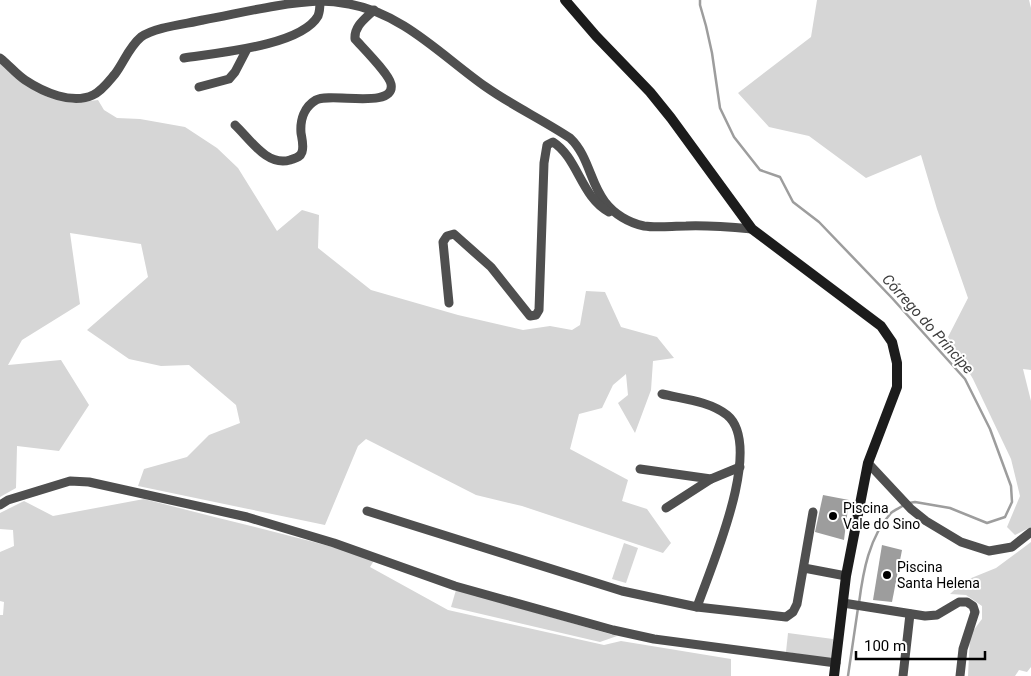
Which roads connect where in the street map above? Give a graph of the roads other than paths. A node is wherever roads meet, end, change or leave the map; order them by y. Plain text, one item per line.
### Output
1 (565, 0) edge
2 (320, 1) edge
3 (374, 10) junction
4 (247, 49) junction
5 (0, 58) edge
6 (184, 58) dead end
7 (199, 87) dead end
8 (235, 125) dead end
9 (616, 214) junction
10 (752, 228) junction
11 (449, 303) dead end
12 (662, 394) dead end
13 (868, 463) junction
14 (740, 467) junction
15 (640, 469) dead end
16 (711, 479) junction
17 (0, 505) edge
18 (666, 508) dead end
19 (367, 511) dead end
20 (813, 512) dead end
21 (1031, 532) edge
22 (804, 568) junction
23 (846, 576) junction
24 (848, 604) junction
25 (697, 607) junction
26 (910, 614) junction
27 (836, 663) junction
28 (834, 676) edge
29 (903, 676) edge
30 (960, 676) edge

1 - 10 street
2 - 3 street
2 - 4 street
2 - 5 street
3 - 8 street
3 - 9 street
4 - 6 street
4 - 7 street
9 - 10 street
9 - 11 street
10 - 13 street
12 - 14 street
13 - 21 street
13 - 23 street
14 - 16 street
14 - 25 street
15 - 16 street
16 - 18 street
17 - 27 street
19 - 25 street
20 - 22 street
22 - 23 street
22 - 25 street
23 - 24 street
24 - 26 street
24 - 27 street
26 - 29 street
26 - 30 street
27 - 28 street

